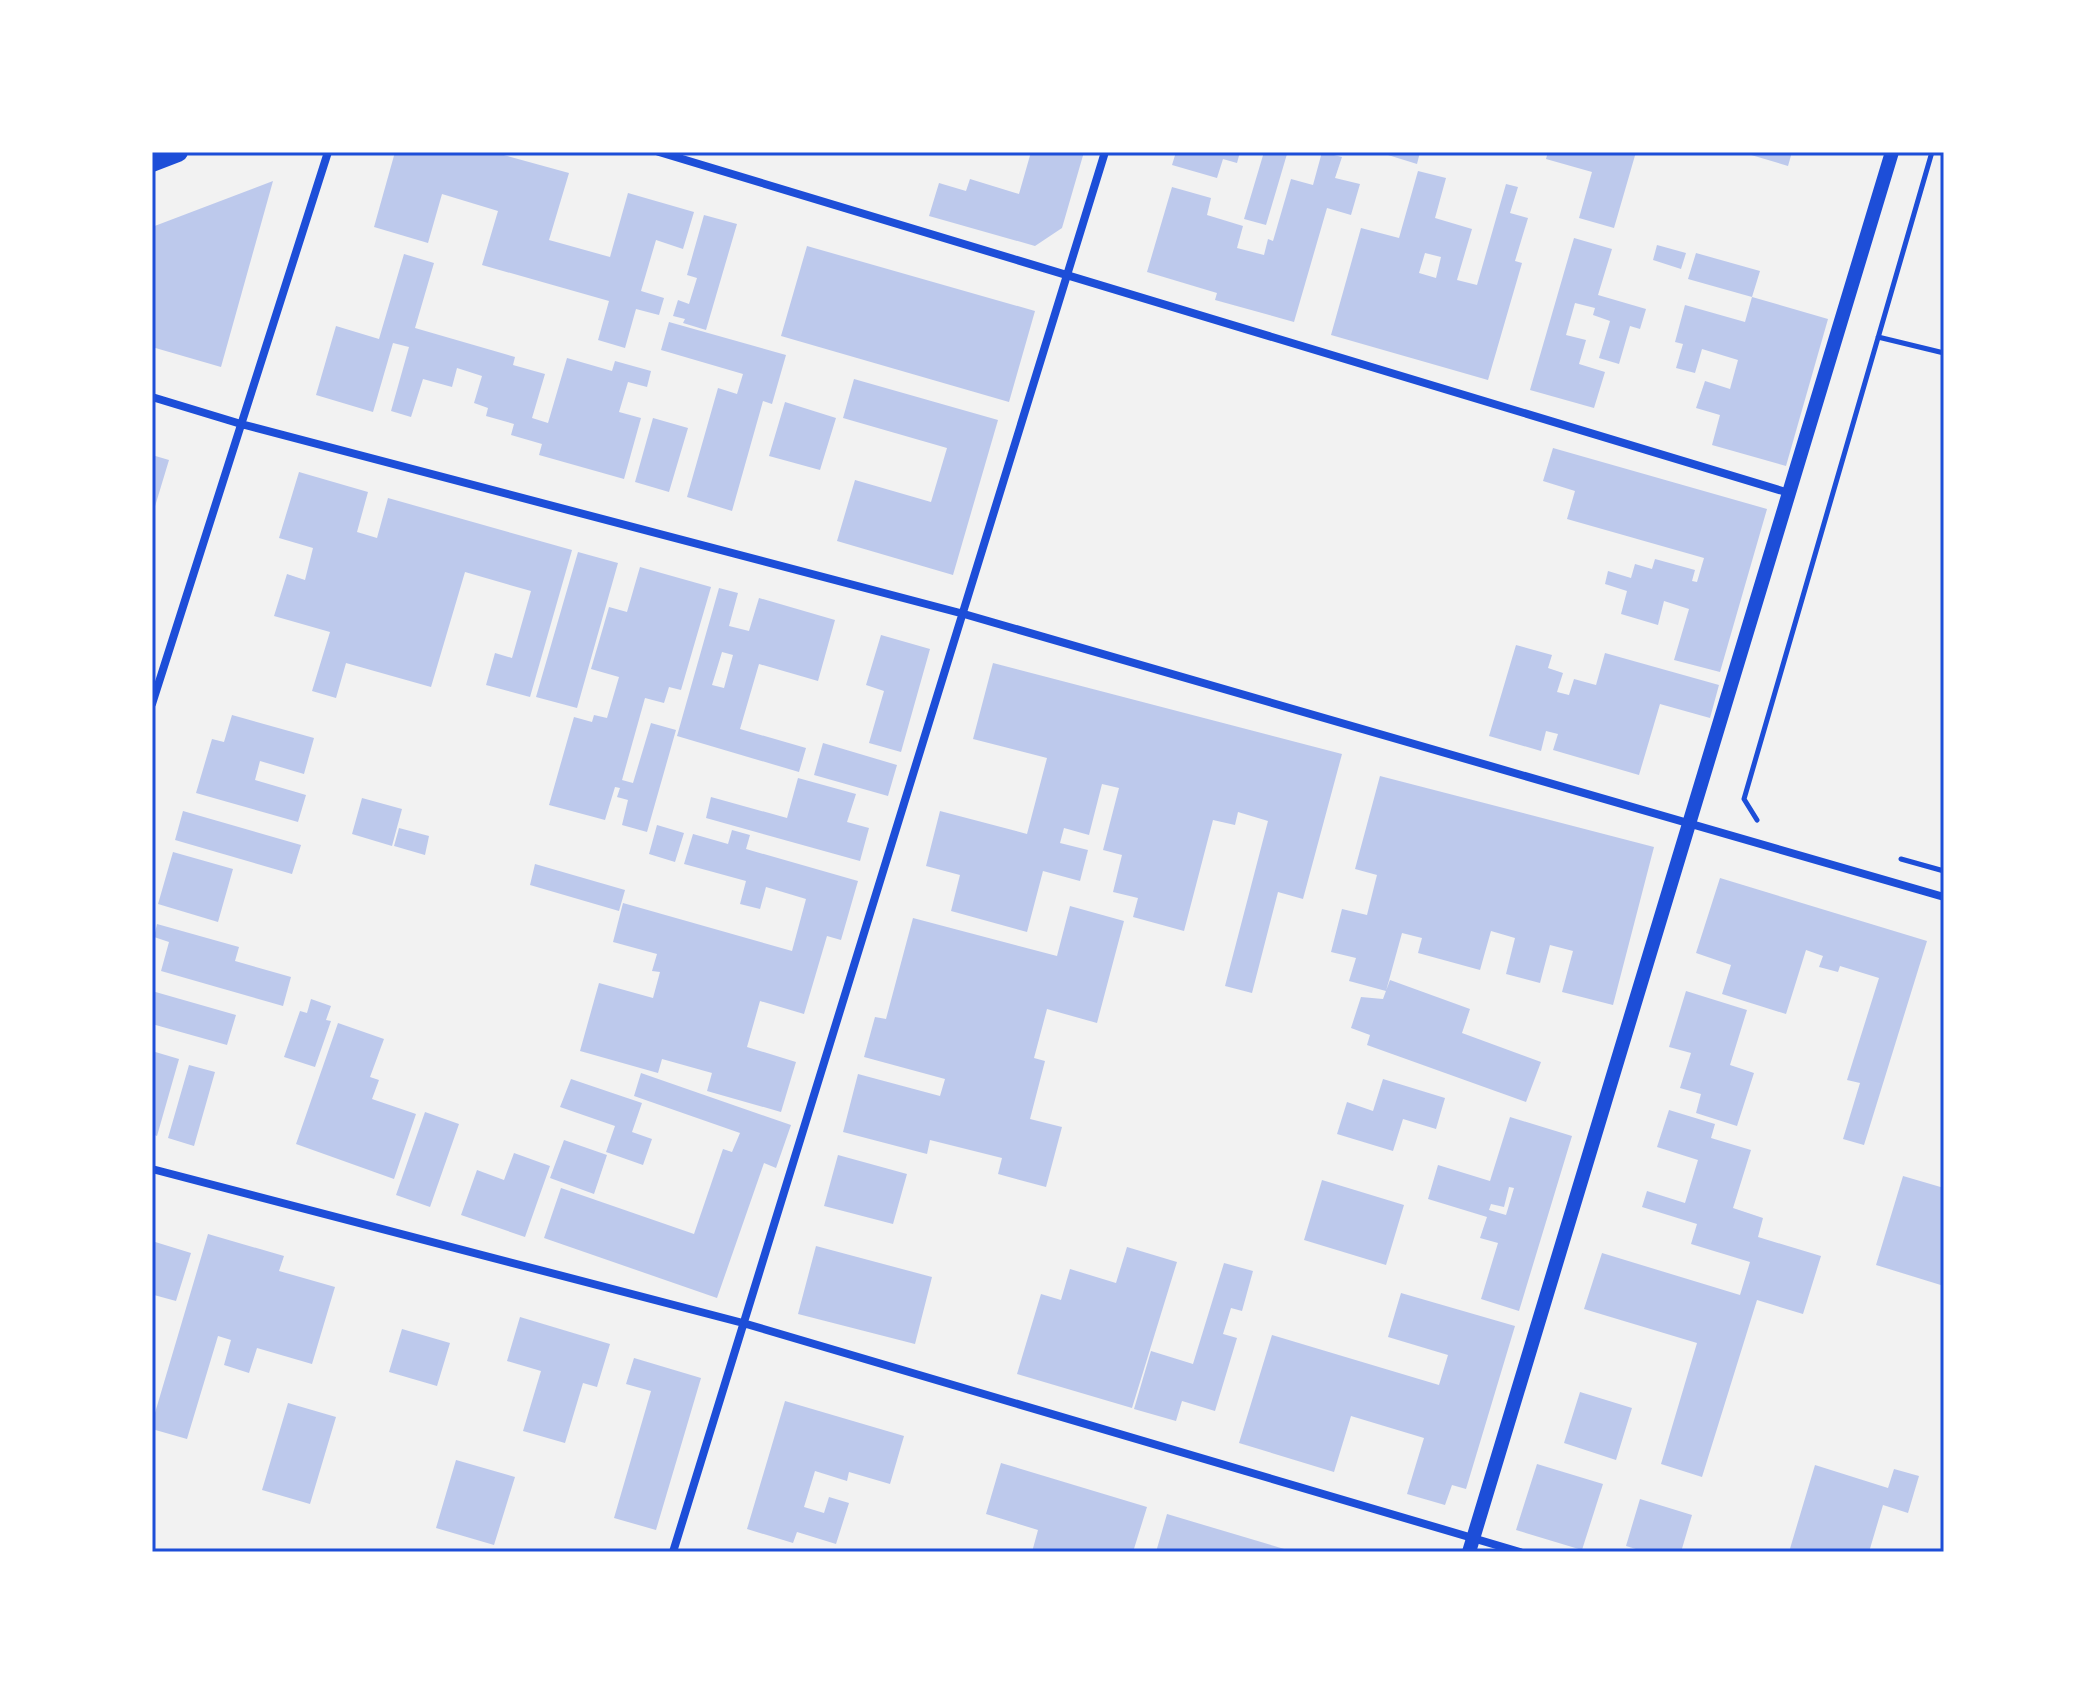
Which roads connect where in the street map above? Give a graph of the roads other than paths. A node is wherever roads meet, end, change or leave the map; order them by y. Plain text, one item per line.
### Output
1 (178, 152) edge
2 (328, 152) edge
3 (659, 152) edge
4 (1105, 152) edge
5 (1892, 152) edge
6 (152, 162) edge
7 (1068, 274) junction
8 (152, 397) edge
9 (241, 424) junction
10 (1789, 493) junction
11 (964, 614) junction
12 (152, 704) edge
13 (1688, 824) junction
14 (1944, 897) edge
15 (152, 1169) edge
16 (743, 1323) junction
17 (1471, 1545) edge
18 (673, 1552) edge
19 (1520, 1552) edge

1 - 6 main road
2 - 9 street
3 - 7 street
4 - 7 street
5 - 10 street
7 - 10 street
7 - 11 street
8 - 9 street
9 - 11 street
9 - 12 street
10 - 13 street
11 - 13 street
11 - 16 street
13 - 14 street
13 - 17 street
15 - 16 street
16 - 17 street
16 - 18 street
17 - 19 street

